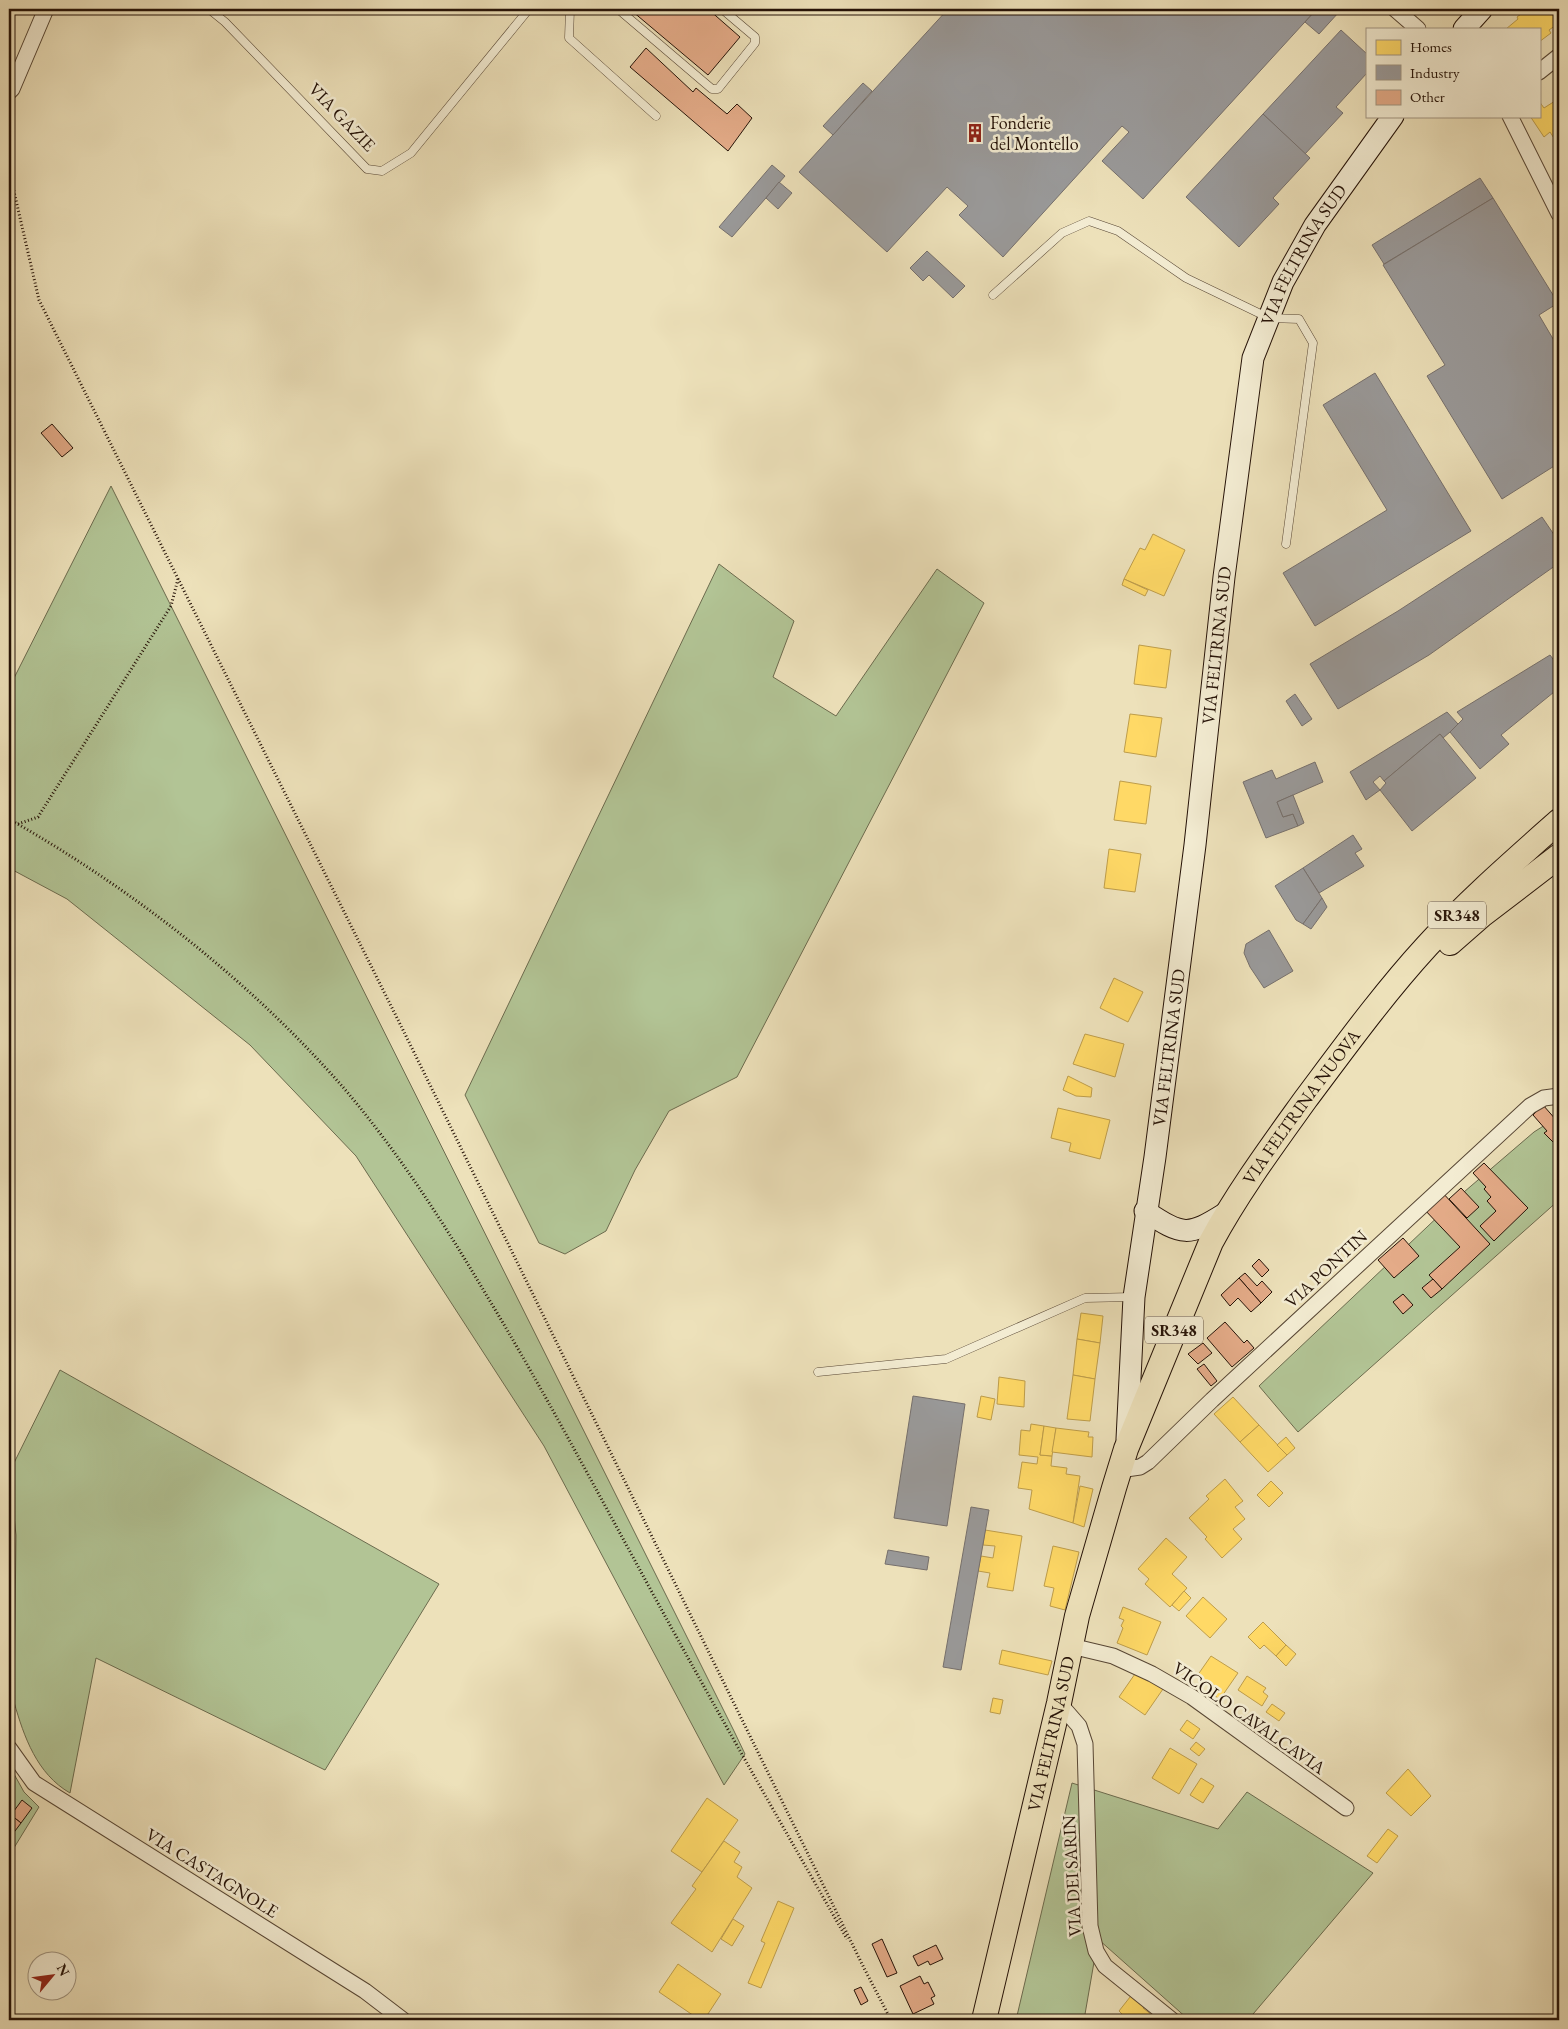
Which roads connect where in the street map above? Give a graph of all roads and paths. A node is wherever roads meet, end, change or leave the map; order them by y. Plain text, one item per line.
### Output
1 (46, 9) edge
2 (209, 9) edge
3 (529, 9) edge
4 (570, 9) edge
5 (618, 9) edge
6 (722, 9) edge
7 (1394, 9) edge
8 (1482, 9) edge
9 (1401, 28) edge
10 (1417, 28) edge
11 (1465, 28) edge
12 (1559, 56) edge
13 (1540, 71) edge
14 (9, 92) edge
15 (656, 116) dead end
16 (1392, 118) edge
17 (1511, 118) edge
18 (9, 170) edge
19 (1559, 214) edge
20 (993, 295) dead end
21 (1269, 318) junction
22 (1286, 544) dead end
23 (178, 578) junction
24 (9, 819) edge
25 (1559, 821) edge
26 (18, 824) junction
27 (1559, 856) edge
28 (1366, 1020) junction
29 (1559, 1096) edge
30 (1145, 1211) junction
31 (1226, 1213) junction
32 (1134, 1297) junction
33 (818, 1372) dead end
34 (1123, 1460) junction
35 (1071, 1646) junction
36 (1059, 1704) junction
37 (9, 1748) edge
38 (1346, 1808) dead end
39 (864, 1968) junction
40 (404, 2020) edge
41 (892, 2020) edge
42 (984, 2020) edge
43 (1172, 2020) edge

1 - 14 street
2 - 3 lane, VIA GAZIE
4 - 15 lane
5 - 6 lane
7 - 9 street
7 - 10 street
8 - 11 main road
12 - 13 street
16 - 21 main road, VIA FELTRINA SUD
17 - 19 street
18 - 23 path
20 - 21 lane
21 - 22 lane
21 - 30 main road, VIA FELTRINA SUD
23 - 26 path
23 - 39 path
24 - 26 path
25 - 28 main road, VIA FELTRINA NUOVA / SR348
26 - 39 path
27 - 28 main road
28 - 31 main road, VIA FELTRINA NUOVA / SR348
29 - 34 street, VIA PONTIN
30 - 31 main road
30 - 32 main road, VIA FELTRINA SUD
31 - 34 main road, VIA FELTRINA NUOVA / SR348
32 - 33 lane
32 - 34 main road, VIA FELTRINA SUD
34 - 35 main road, VIA FELTRINA SUD / SR348
35 - 36 main road, VIA FELTRINA SUD
35 - 38 street, VICOLO CAVALCAVIA
36 - 42 main road, VIA FELTRINA SUD
36 - 43 street, VIA DEI SARIN
37 - 40 street, VIA CASTAGNOLE
39 - 41 path

